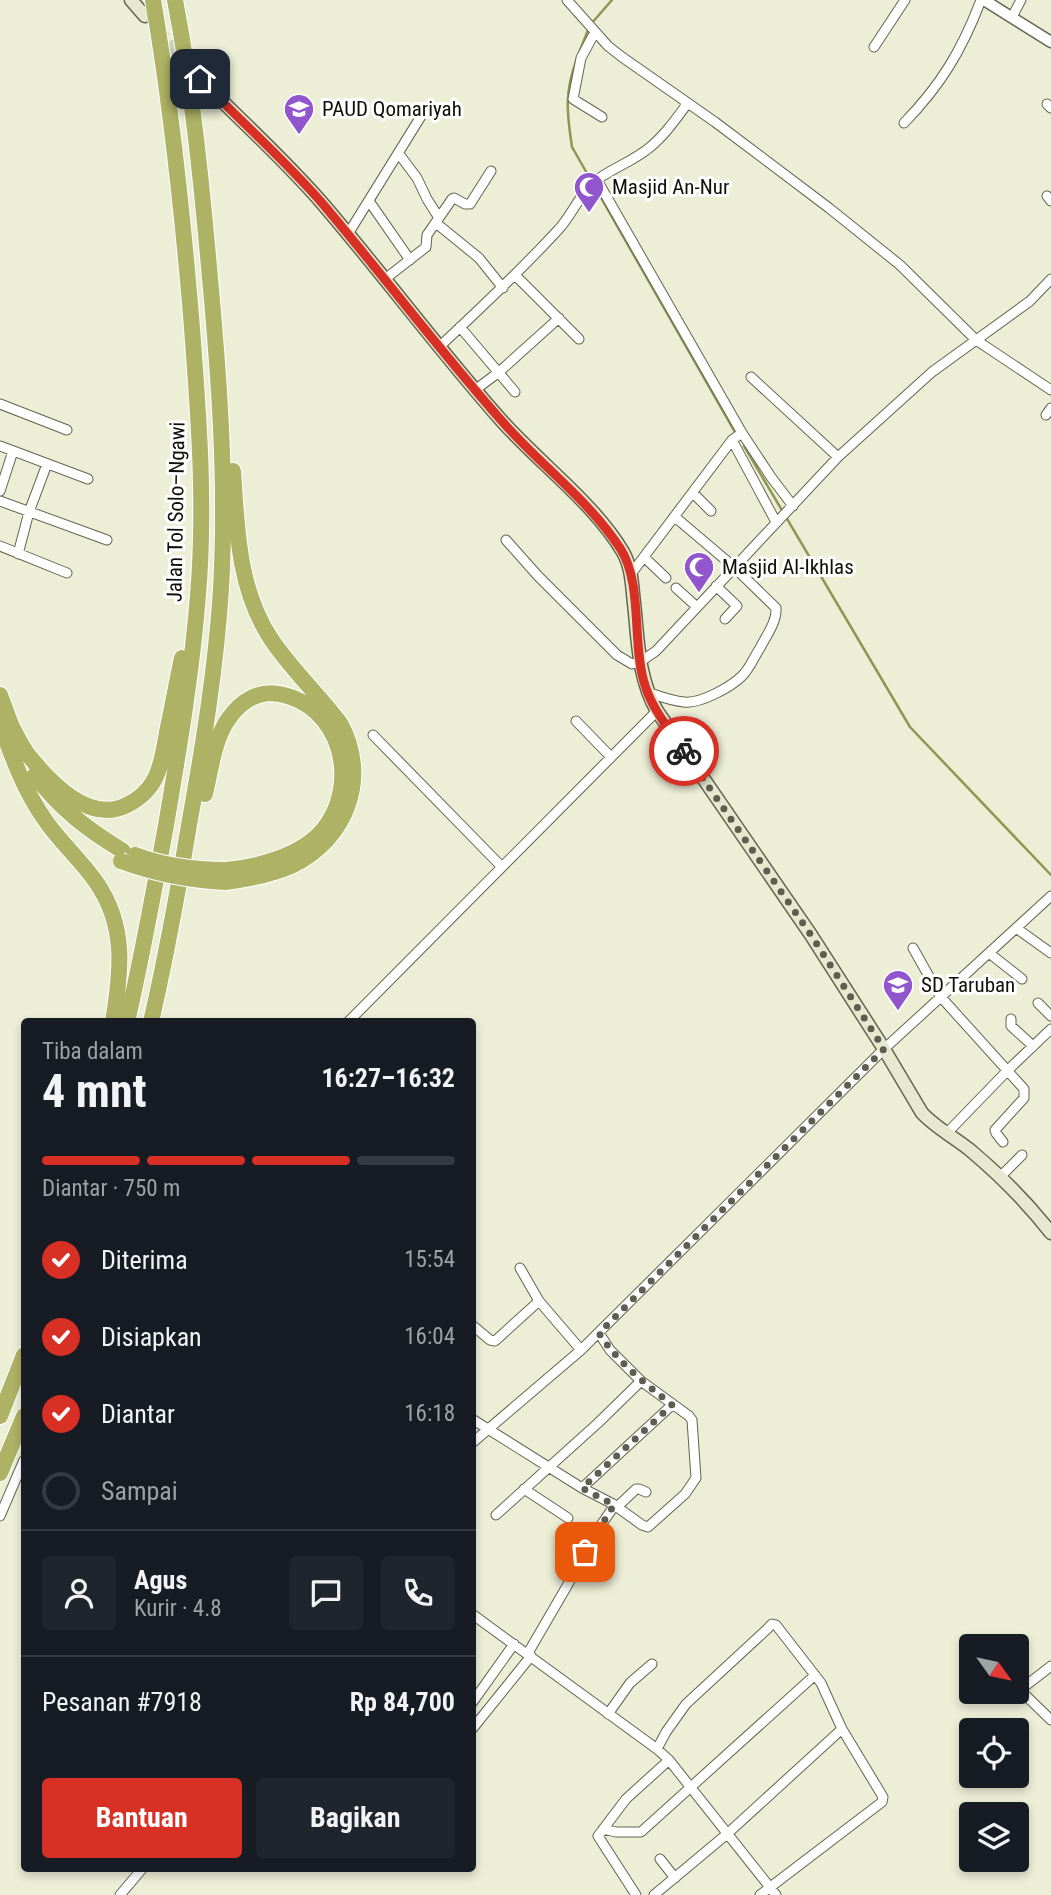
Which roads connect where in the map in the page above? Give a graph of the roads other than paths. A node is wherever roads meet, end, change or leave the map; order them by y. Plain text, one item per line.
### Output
1 (131, 0) edge
2 (153, 0) edge
3 (175, 0) edge
4 (567, 0) edge
5 (905, 0) edge
6 (982, 0) edge
7 (1020, 0) edge
8 (145, 16) dead end
9 (1012, 17) junction
10 (595, 31) junction
11 (1051, 42) edge
12 (874, 47) dead end
13 (200, 79) tunnel mouth
14 (687, 104) junction
15 (423, 113) dead end
16 (602, 117) dead end
17 (904, 124) dead end
18 (399, 154) junction
19 (491, 171) dead end
20 (596, 181) junction
21 (369, 201) junction
22 (438, 221) junction
23 (348, 234) junction
24 (410, 260) junction
25 (515, 275) junction
26 (385, 279) junction
27 (1051, 279) edge
28 (503, 288) junction
29 (559, 318) junction
30 (460, 327) junction
31 (579, 339) dead end
32 (976, 340) junction
33 (216, 344) junction
34 (439, 347) junction
35 (499, 372) junction
36 (751, 377) dead end
37 (475, 390) junction
38 (1051, 390) edge
39 (515, 392) dead end
40 (0, 404) edge
41 (67, 430) dead end
42 (737, 436) junction
43 (0, 446) edge
44 (13, 451) junction
45 (838, 457) junction
46 (47, 464) junction
47 (88, 479) dead end
48 (0, 491) edge
49 (693, 493) junction
50 (0, 501) edge
51 (201, 501) junction
52 (711, 511) dead end
53 (29, 512) junction
54 (783, 514) junction
55 (675, 517) junction
56 (107, 540) dead end
57 (506, 540) dead end
58 (0, 547) edge
59 (18, 554) junction
60 (644, 557) junction
61 (734, 567) junction
62 (68, 573) dead end
63 (631, 574) junction
64 (666, 578) dead end
65 (716, 586) junction
66 (676, 588) dead end
67 (697, 607) junction
68 (725, 619) dead end
69 (640, 662) junction
70 (647, 692) junction
71 (0, 695) edge
72 (657, 711) junction
73 (576, 721) dead end
74 (5, 726) edge
75 (373, 735) dead end
76 (611, 757) junction
77 (502, 867) junction
78 (225, 876) junction
79 (1051, 896) edge
80 (1016, 928) junction
81 (913, 948) dead end
82 (167, 953) junction
83 (989, 953) junction
84 (1051, 953) edge
85 (1022, 979) dead end
86 (940, 996) junction
87 (1038, 1003) dead end
88 (1051, 1016) edge
89 (114, 1018) edge
90 (128, 1018) edge
91 (152, 1018) edge
92 (352, 1018) edge
93 (1011, 1019) dead end
94 (1051, 1029) edge
95 (1033, 1046) junction
96 (884, 1049) junction
97 (1008, 1070) junction
98 (946, 1134) junction
99 (1003, 1142) dead end
100 (1022, 1155) dead end
101 (1001, 1176) junction
102 (1051, 1233) edge
103 (520, 1268) dead end
104 (539, 1301) junction
105 (476, 1328) edge
106 (599, 1333) junction
107 (582, 1350) junction
108 (21, 1363) edge
109 (641, 1381) junction
110 (672, 1405) junction
111 (0, 1416) edge
112 (476, 1422) edge
113 (21, 1423) edge
114 (488, 1429) junction
115 (476, 1440) edge
116 (550, 1466) junction
117 (21, 1467) edge
118 (0, 1473) edge
119 (582, 1488) junction
120 (524, 1489) junction
121 (646, 1492) dead end
122 (616, 1506) junction
123 (496, 1515) dead end
124 (0, 1516) edge
125 (568, 1518) dead end
126 (476, 1617) edge
127 (514, 1644) junction
128 (529, 1655) junction
129 (652, 1664) dead end
130 (1051, 1666) edge
131 (815, 1675) junction
132 (476, 1697) edge
133 (608, 1714) junction
134 (1051, 1720) edge
135 (476, 1724) edge
136 (842, 1729) junction
137 (657, 1749) junction
138 (668, 1760) junction
139 (690, 1787) junction
140 (603, 1829) junction
141 (727, 1834) junction
142 (660, 1859) dead end
143 (139, 1872) edge
144 (675, 1878) junction
145 (773, 1891) edge
146 (120, 1895) edge
147 (636, 1895) edge
148 (654, 1895) edge
149 (760, 1895) edge

1 - 8 main road
2 - 51 highway, Jalan Tol Solo–Ngawi
3 - 33 highway, Jalan Tol Solo–Ngawi
4 - 10 street
5 - 12 street
6 - 9 street
6 - 17 street
7 - 9 street
9 - 11 street
10 - 14 street
10 - 16 street
13 - 23 main road
14 - 20 street
14 - 32 street
15 - 18 street
18 - 21 street
18 - 22 street
19 - 22 street
20 - 25 street
20 - 42 street
21 - 23 street
21 - 24 street
22 - 24 street
22 - 28 street
23 - 26 main road
24 - 26 street
25 - 28 street
25 - 29 street
26 - 34 main road
27 - 32 street
28 - 30 street
29 - 31 street
29 - 35 street
30 - 34 street
30 - 35 street
32 - 38 street
32 - 45 street
33 - 78 highway
33 - 82 highway, Jalan Tol Solo–Ngawi
34 - 37 main road
35 - 37 street
35 - 39 street
36 - 45 street
37 - 63 main road
40 - 41 street
42 - 49 street
42 - 54 street
42 - 54 street
43 - 44 street
44 - 46 street
44 - 48 street
45 - 54 street
46 - 47 street
46 - 53 street
49 - 52 street
49 - 55 street
50 - 53 street
51 - 74 highway
51 - 90 highway, Jalan Tol Solo–Ngawi
53 - 56 street
53 - 59 street
54 - 61 street
55 - 60 street
55 - 61 street
57 - 69 street
58 - 59 street
59 - 62 street
60 - 63 street
60 - 64 street
61 - 65 street
61 - 70 street
63 - 69 main road
65 - 67 street
65 - 68 street
66 - 67 street
67 - 69 street
69 - 70 main road
70 - 72 main road
71 - 74 highway
72 - 76 street
72 - 96 main road
73 - 76 street
74 - 78 highway, bridge
74 - 89 highway
75 - 77 street
76 - 77 street
77 - 92 street
78 - 82 highway
79 - 80 street
80 - 83 street
80 - 84 street
81 - 86 street
82 - 91 highway, Jalan Tol Solo–Ngawi
83 - 85 street
83 - 86 street
86 - 96 street
86 - 97 street
87 - 88 street
93 - 95 street
94 - 95 street
95 - 97 street
96 - 98 main road
96 - 106 street
97 - 98 street
97 - 99 street
98 - 101 main road
100 - 101 street
101 - 102 main road
103 - 104 street
104 - 105 street
104 - 107 street
106 - 107 street
106 - 109 street
107 - 114 street
108 - 111 highway
109 - 110 street
109 - 116 street
110 - 119 street
110 - 122 street
112 - 114 street
113 - 118 highway
114 - 115 street
114 - 116 street
116 - 119 street
116 - 120 street
117 - 124 street
119 - 122 street
120 - 123 street
120 - 125 street
121 - 122 street
122 - 128 street
126 - 127 street
127 - 128 street
127 - 132 street
128 - 133 street
128 - 135 street
129 - 133 street
130 - 134 street
131 - 136 street
131 - 137 street
131 - 139 street
133 - 137 street
136 - 141 street
136 - 145 street
137 - 138 street
138 - 139 street
138 - 140 street
139 - 140 street
139 - 141 street
140 - 147 street
141 - 144 street
141 - 145 street
142 - 144 street
143 - 146 street
144 - 148 street
145 - 149 street

